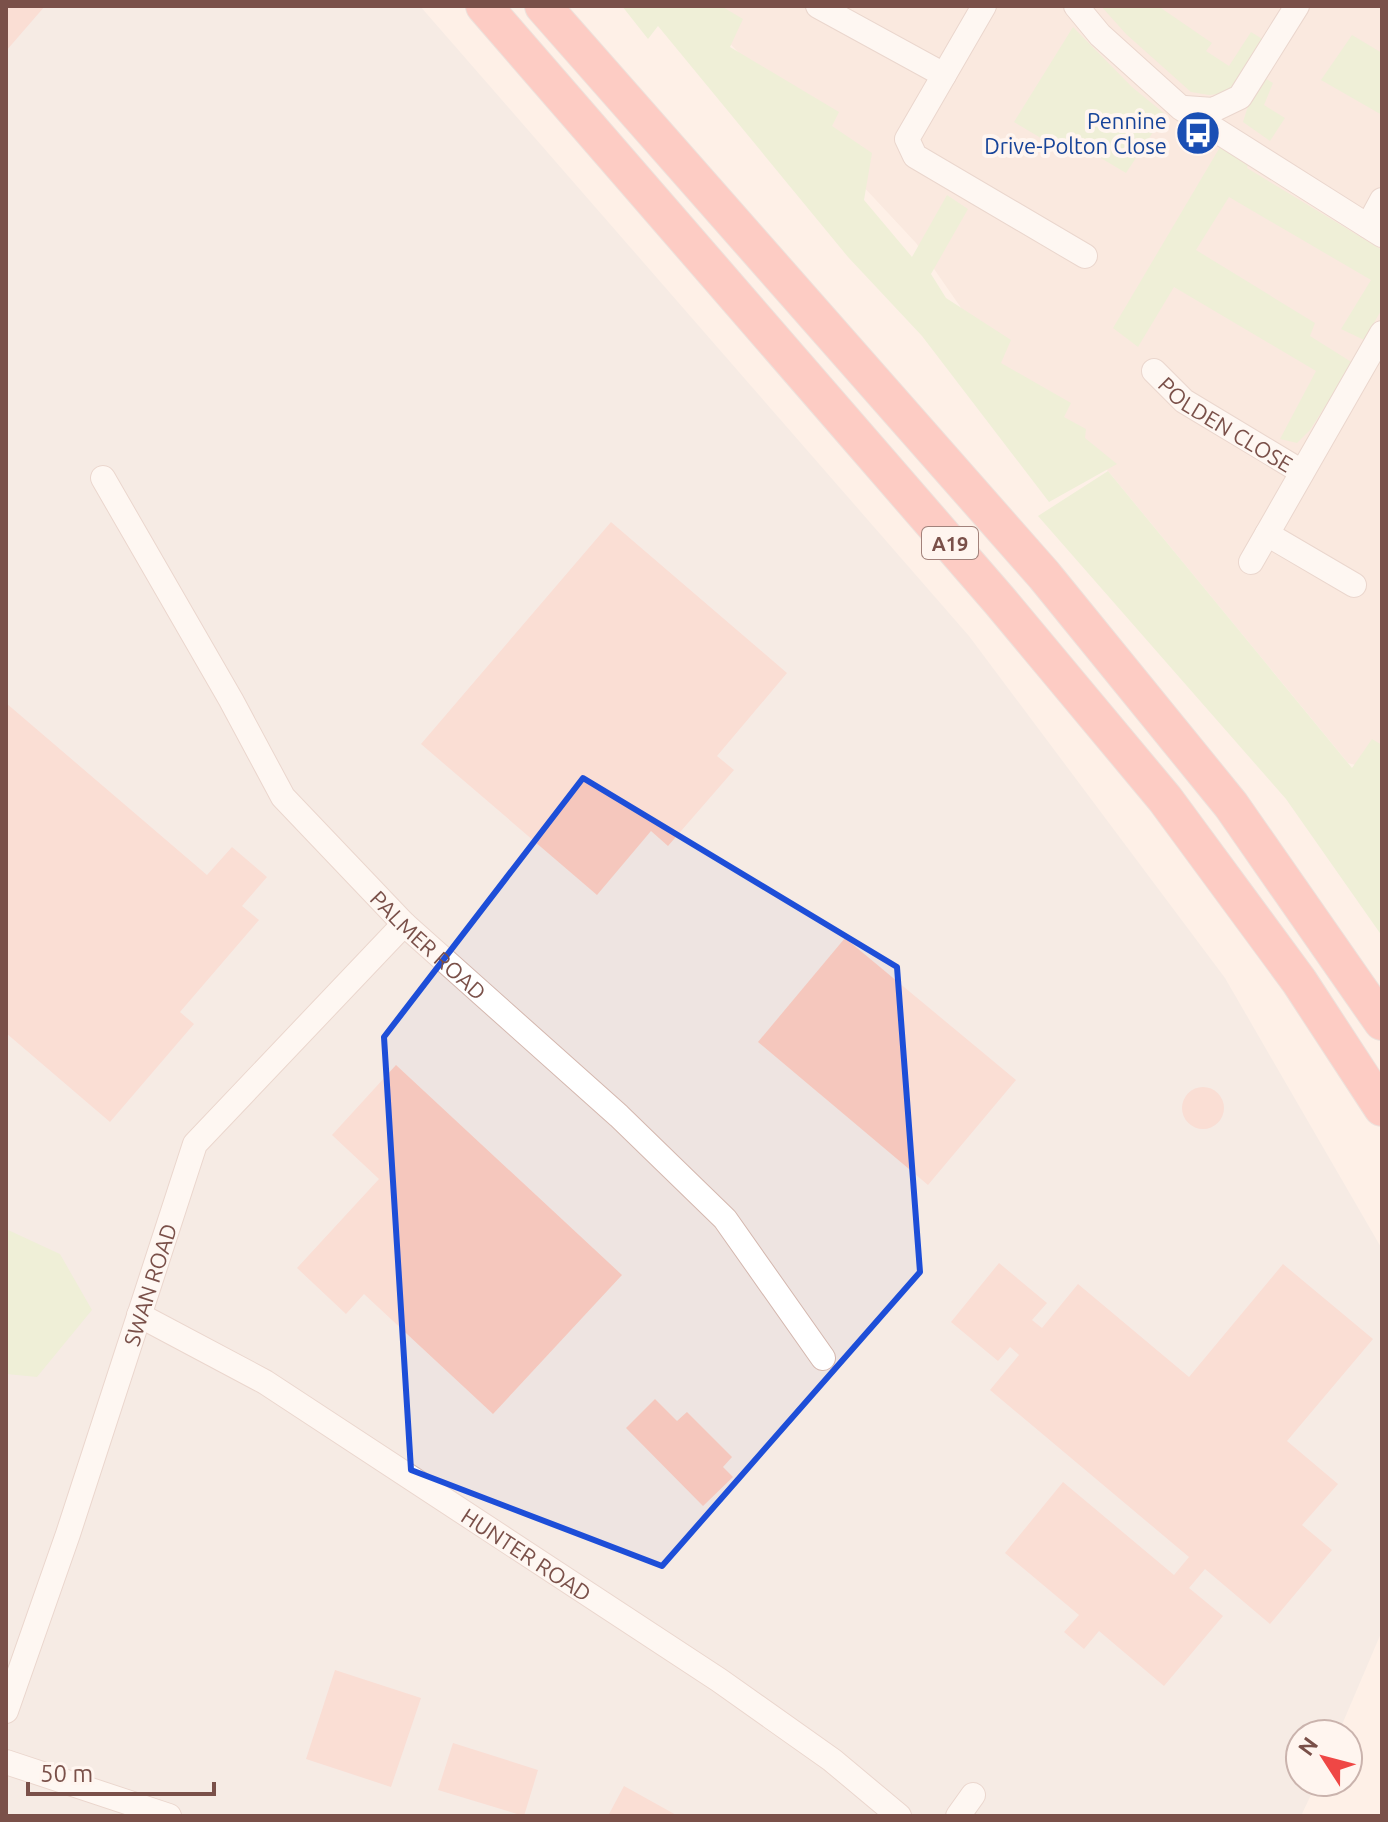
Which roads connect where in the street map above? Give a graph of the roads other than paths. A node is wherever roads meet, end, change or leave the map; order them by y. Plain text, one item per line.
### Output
1 (484, 6) edge
2 (543, 6) edge
3 (818, 6) edge
4 (984, 6) edge
5 (1076, 6) edge
6 (1297, 6) edge
7 (944, 75) junction
8 (1181, 108) junction
9 (1382, 200) edge
10 (1375, 230) edge
11 (1085, 256) dead end
12 (1382, 333) edge
13 (1154, 371) dead end
14 (1302, 472) junction
15 (103, 478) dead end
16 (1267, 534) junction
17 (1251, 562) dead end
18 (1354, 585) dead end
19 (404, 924) junction
20 (1382, 1022) edge
21 (1382, 1108) edge
22 (139, 1315) junction
23 (823, 1358) dead end
24 (6, 1711) edge
25 (6, 1762) edge
26 (973, 1795) dead end
27 (169, 1816) edge
28 (899, 1816) edge
29 (958, 1816) edge

1 - 21 highway, A19
2 - 20 highway, A19
3 - 7 street
4 - 7 street
5 - 8 street
6 - 8 street
7 - 11 street
8 - 10 street
9 - 10 street
12 - 14 street, POLDEN CLOSE
13 - 14 street, POLDEN CLOSE
14 - 16 street, POLDEN CLOSE
15 - 19 street, PALMER ROAD
16 - 17 street, POLDEN CLOSE
16 - 18 street
19 - 22 street, SWAN ROAD
19 - 23 street, PALMER ROAD
22 - 24 street, SWAN ROAD
22 - 28 street, HUNTER ROAD
25 - 27 street
26 - 29 street

